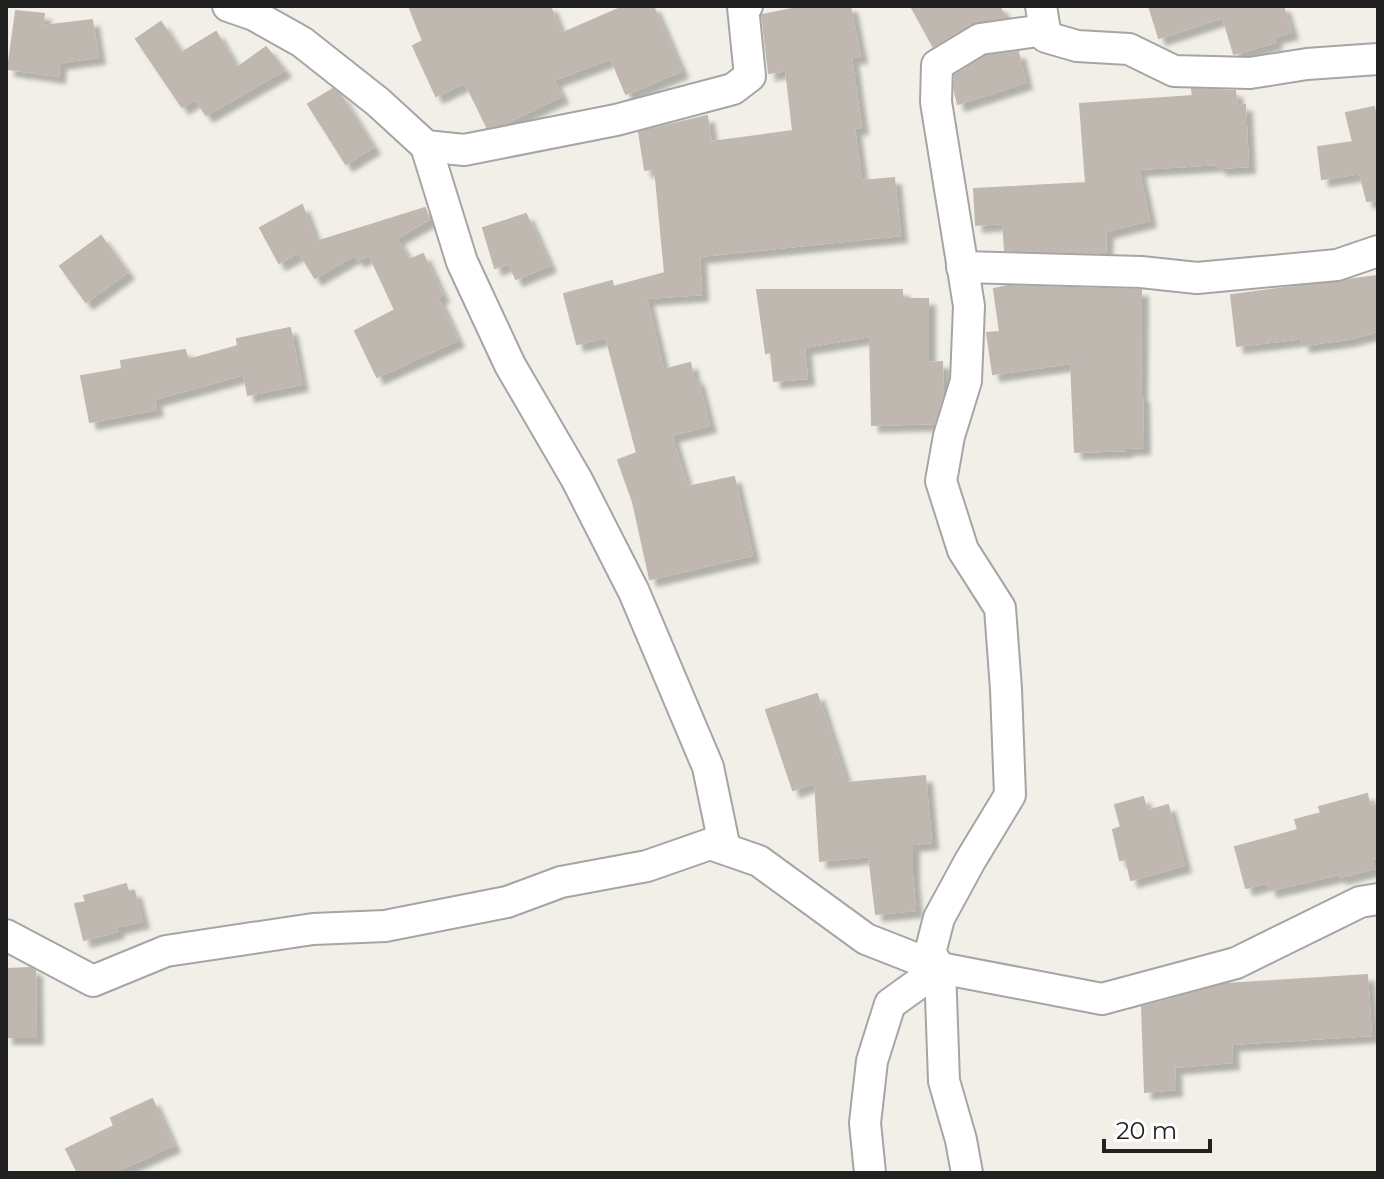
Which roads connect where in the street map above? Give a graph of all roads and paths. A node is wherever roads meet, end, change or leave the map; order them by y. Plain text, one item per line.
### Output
1 (228, 6) edge
2 (747, 6) edge
3 (1043, 18) edge
4 (1378, 59) edge
5 (426, 146) junction
6 (1378, 251) edge
7 (962, 267) junction
8 (725, 849) junction
9 (1378, 899) edge
10 (6, 935) edge
11 (940, 968) junction
12 (870, 1173) edge
13 (967, 1173) edge

1 - 5 street
2 - 5 street
3 - 4 street
3 - 7 street
5 - 8 street
6 - 7 street
7 - 11 street
8 - 10 street
8 - 11 street
9 - 11 street
11 - 12 street
11 - 13 street

